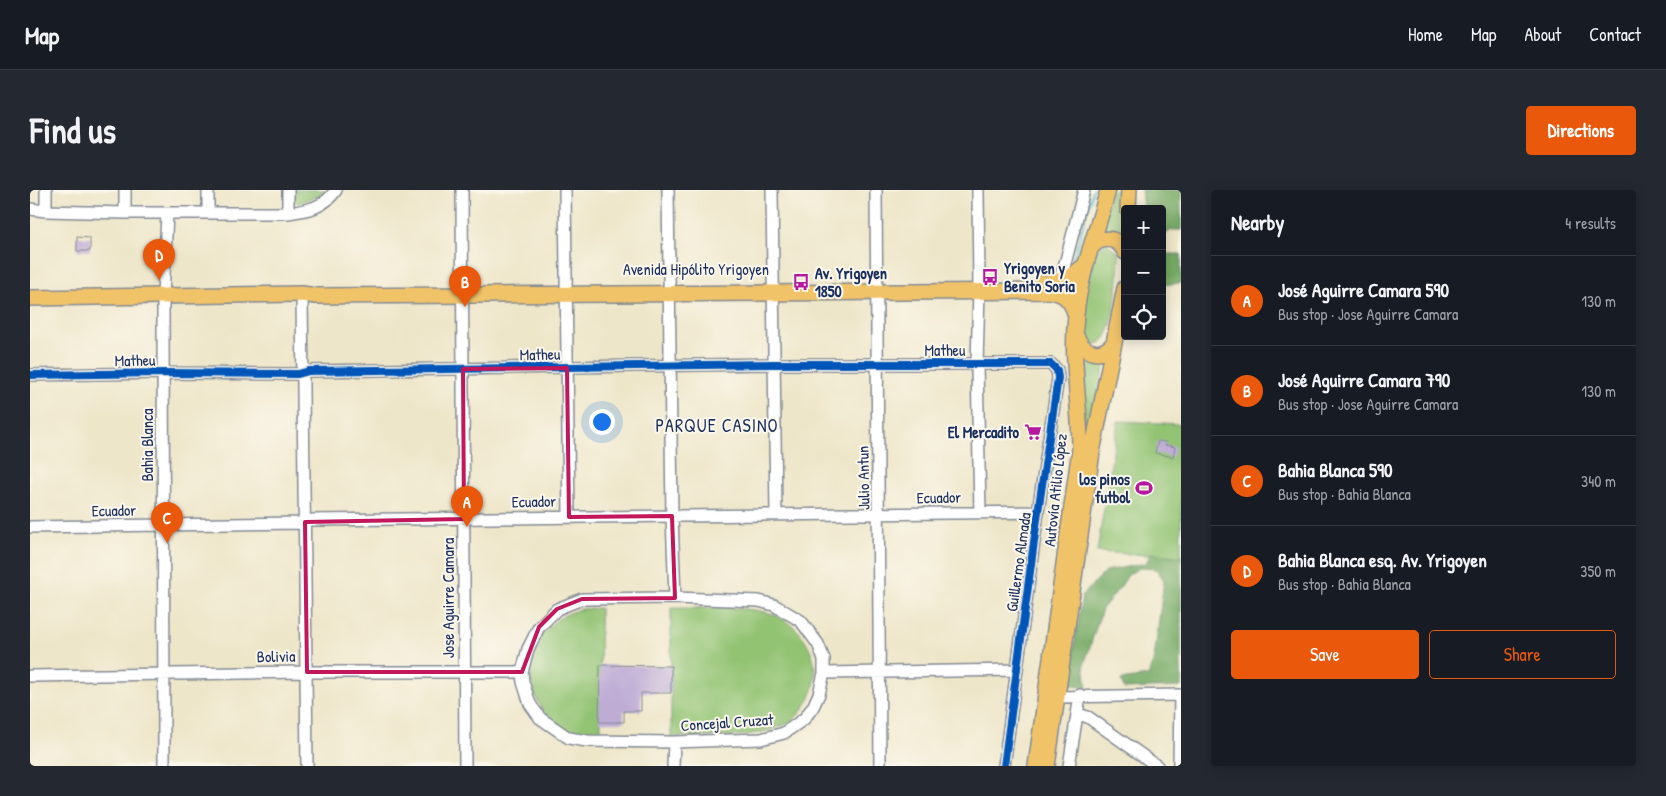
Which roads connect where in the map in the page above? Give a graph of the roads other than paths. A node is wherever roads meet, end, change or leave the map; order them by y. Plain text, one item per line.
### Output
1 (46, 190) edge
2 (125, 190) edge
3 (208, 190) edge
4 (288, 190) edge
5 (336, 190) edge
6 (462, 190) edge
7 (565, 190) edge
8 (668, 190) edge
9 (772, 190) edge
10 (876, 190) edge
11 (978, 190) edge
12 (1084, 190) edge
13 (1108, 190) edge
14 (1129, 190) edge
15 (1128, 205) edge
16 (30, 209) edge
17 (46, 211) junction
18 (125, 213) junction
19 (208, 213) junction
20 (288, 213) junction
21 (167, 214) junction
22 (1090, 249) junction
23 (1124, 250) edge
24 (1085, 265) junction
25 (1059, 282) junction
26 (979, 287) junction
27 (878, 289) junction
28 (566, 290) junction
29 (774, 290) junction
30 (462, 291) junction
31 (669, 291) junction
32 (302, 294) junction
33 (1124, 295) edge
34 (163, 296) junction
35 (30, 298) edge
36 (1076, 316) junction
37 (1075, 333) junction
38 (1114, 343) junction
39 (773, 364) junction
40 (878, 364) junction
41 (977, 364) junction
42 (1050, 364) joint
43 (671, 365) junction
44 (567, 368) junction
45 (463, 369) junction
46 (164, 373) junction
47 (304, 373) junction
48 (30, 375) edge
49 (1038, 512) junction
50 (980, 513) junction
51 (880, 514) junction
52 (776, 515) junction
53 (672, 516) junction
54 (569, 517) junction
55 (464, 519) junction
56 (305, 522) junction
57 (163, 526) junction
58 (30, 528) edge
59 (675, 598) junction
60 (1017, 670) junction
61 (464, 671) junction
62 (307, 672) junction
63 (522, 672) junction
64 (880, 672) junction
65 (824, 673) junction
66 (163, 674) junction
67 (30, 676) edge
68 (1180, 695) edge
69 (1057, 696) junction
70 (1080, 696) junction
71 (1077, 714) junction
72 (674, 742) junction
73 (164, 766) edge
74 (307, 766) edge
75 (465, 766) edge
76 (673, 766) edge
77 (880, 766) edge
78 (1004, 766) edge
79 (1036, 766) edge
80 (1047, 766) edge
81 (1069, 766) edge
82 (1157, 766) edge
83 (1179, 766) edge

1 - 17 street
2 - 18 street
3 - 19 street
4 - 20 street
5 - 20 street
6 - 30 street, Jose Aguirre Camara
7 - 28 street
8 - 31 street
9 - 29 street
10 - 27 street, Julio Antun
11 - 26 street
12 - 25 street
13 - 22 main road, Autovía Atilio López
14 - 15 main road
16 - 17 street
17 - 18 street
18 - 21 street
19 - 20 street
19 - 21 street
21 - 34 street, Bahia Blanca
22 - 23 main road
22 - 24 main road, Autovía Atilio López
24 - 25 main road
24 - 36 main road, Autovía Atilio López
25 - 26 main road, Avenida Hipólito Yrigoyen
26 - 27 main road, Avenida Hipólito Yrigoyen
26 - 36 main road, Avenida Hipólito Yrigoyen
26 - 41 street
27 - 29 main road, Avenida Hipólito Yrigoyen
27 - 40 street, Julio Antun
28 - 30 main road, Avenida Hipólito Yrigoyen
28 - 31 main road, Avenida Hipólito Yrigoyen
28 - 44 street
29 - 31 main road, Avenida Hipólito Yrigoyen
29 - 39 street
30 - 32 main road, Avenida Hipólito Yrigoyen
30 - 45 street, Jose Aguirre Camara
31 - 43 street
32 - 34 main road, Avenida Hipólito Yrigoyen
32 - 47 street
33 - 38 main road, Autovía Atilio López
34 - 35 main road, Avenida Hipólito Yrigoyen
34 - 46 street, Bahia Blanca
36 - 37 main road, Autovía Atilio López
37 - 38 main road
37 - 79 main road, Autovía Atilio López
38 - 69 main road, Autovía Atilio López
39 - 40 street, Matheu
39 - 43 street, Matheu
39 - 52 street
40 - 41 street, Matheu
40 - 51 street, Julio Antun
41 - 42 street, Matheu
41 - 50 street
42 - 49 street, Guillermo Almada
43 - 44 street, Matheu
43 - 53 street
44 - 45 street, Matheu
44 - 54 street
45 - 47 street, Matheu
45 - 55 street, Jose Aguirre Camara
46 - 47 street, Matheu
46 - 48 street, Matheu
46 - 57 street, Bahia Blanca
47 - 56 street
49 - 50 street, Ecuador
49 - 60 street, Guillermo Almada
50 - 51 street, Ecuador
51 - 52 street, Ecuador
51 - 64 street, Julio Antun
52 - 53 street, Ecuador
53 - 54 street, Ecuador
53 - 59 street
54 - 55 street, Ecuador
55 - 56 street, Ecuador
55 - 61 street, Jose Aguirre Camara
56 - 57 street, Ecuador
56 - 62 street
57 - 58 street, Ecuador
57 - 66 street, Bahia Blanca
59 - 63 street, Concejal Cruzat
59 - 65 street, Concejal Cruzat
60 - 64 street
60 - 78 street, Guillermo Almada
61 - 62 street, Bolivia
61 - 63 street, Bolivia
61 - 75 street, Jose Aguirre Camara
62 - 66 street, Bolivia
62 - 74 street
63 - 72 street, Concejal Cruzat
64 - 65 street
64 - 77 street, Julio Antun
65 - 72 street, Concejal Cruzat
66 - 67 street, Bolivia
66 - 73 street, Bahia Blanca
68 - 70 street
68 - 83 street
69 - 70 street
69 - 80 main road, Autovía Atilio López
70 - 71 street
71 - 81 street
71 - 82 street
72 - 76 street

